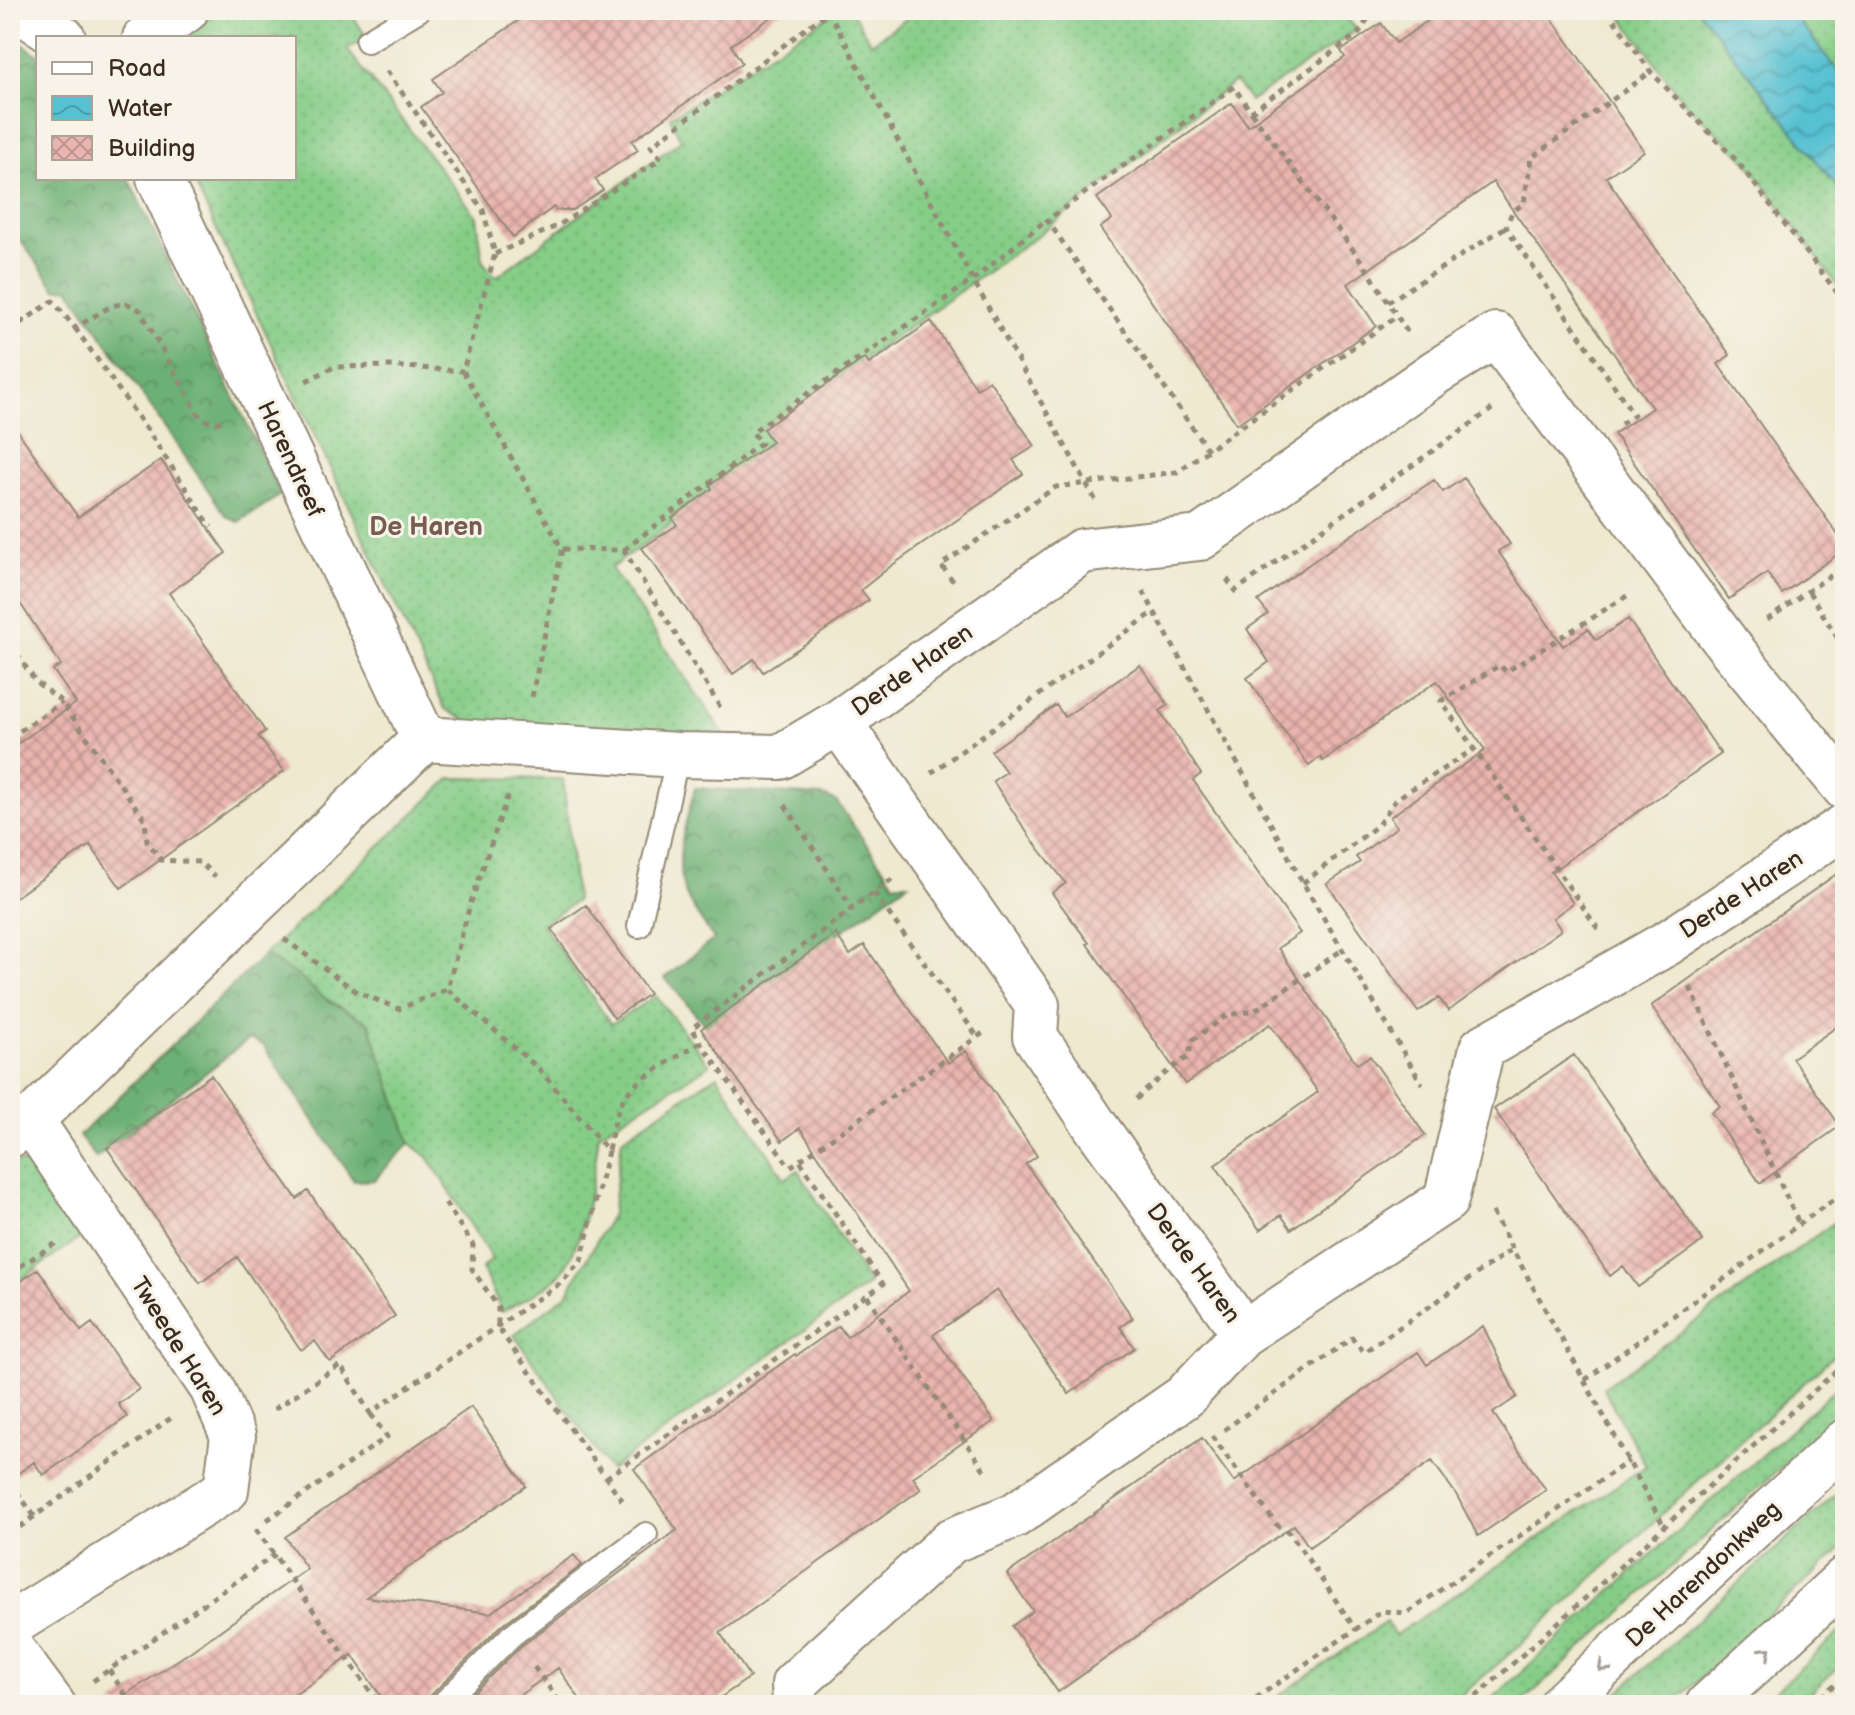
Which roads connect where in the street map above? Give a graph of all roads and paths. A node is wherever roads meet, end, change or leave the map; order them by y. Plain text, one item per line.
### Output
1 (19, 10) edge
2 (186, 10) edge
3 (419, 10) edge
4 (1373, 10) edge
5 (1607, 10) edge
6 (829, 11) edge
7 (60, 36) edge
8 (148, 36) edge
9 (367, 41) joint
10 (1651, 72) junction
11 (1251, 112) junction
12 (160, 180) edge
13 (1047, 220) junction
14 (1506, 227) junction
15 (495, 254) junction
16 (973, 280) junction
17 (1388, 302) junction
18 (1845, 303) edge
19 (1397, 316) junction
20 (75, 328) dead end
21 (1436, 372) junction
22 (1532, 381) junction
23 (1584, 450) junction
24 (211, 527) dead end
25 (1200, 538) junction
26 (1120, 546) junction
27 (562, 549) junction
28 (624, 550) junction
29 (1845, 565) edge
30 (1672, 567) junction
31 (1809, 592) junction
32 (1154, 612) junction
33 (10, 644) edge
34 (1728, 645) junction
35 (1845, 650) edge
36 (62, 702) junction
37 (839, 722) junction
38 (10, 738) edge
39 (424, 739) junction
40 (522, 746) junction
41 (1474, 749) junction
42 (678, 755) junction
43 (754, 757) junction
44 (1845, 788) edge
45 (893, 800) junction
46 (1845, 826) edge
47 (928, 851) junction
48 (1303, 883) junction
49 (874, 893) junction
50 (852, 908) junction
51 (246, 910) junction
52 (639, 926) dead end
53 (1669, 942) junction
54 (1342, 950) junction
55 (1624, 968) junction
56 (447, 989) junction
57 (977, 1036) junction
58 (1035, 1036) junction
59 (700, 1042) junction
60 (1096, 1127) junction
61 (20, 1128) edge
62 (1460, 1148) junction
63 (608, 1151) junction
64 (800, 1161) junction
65 (1845, 1191) edge
66 (445, 1203) dead end
67 (1800, 1226) junction
68 (1511, 1250) junction
69 (867, 1296) junction
70 (498, 1328) junction
71 (1244, 1333) junction
72 (1845, 1363) edge
73 (1585, 1380) junction
74 (212, 1388) junction
75 (1184, 1397) junction
76 (370, 1413) junction
77 (233, 1436) junction
78 (1213, 1438) junction
79 (1845, 1442) edge
80 (1629, 1461) junction
81 (606, 1478) junction
82 (10, 1482) edge
83 (1015, 1515) junction
84 (35, 1517) junction
85 (1665, 1528) junction
86 (257, 1530) dead end
87 (10, 1534) edge
88 (646, 1534) joint
89 (1845, 1579) edge
90 (10, 1625) edge
91 (1356, 1630) junction
92 (512, 1635) junction
93 (10, 1647) edge
94 (109, 1670) junction
95 (1845, 1675) edge
96 (68, 1696) edge
97 (132, 1705) edge
98 (380, 1705) edge
99 (441, 1705) edge
100 (562, 1705) edge
101 (795, 1705) edge
102 (1246, 1705) edge
103 (1467, 1705) edge
104 (1561, 1705) edge
105 (1708, 1705) edge
106 (1812, 1705) edge

1 - 7 street
2 - 8 street
3 - 9 lane
4 - 11 path
5 - 10 path
6 - 15 path
6 - 16 path
9 - 15 path
10 - 14 path
10 - 18 path
11 - 13 path
11 - 17 path
12 - 39 street, Harendreef
13 - 16 path
13 - 19 path
14 - 17 path
14 - 23 path
15 - 27 path
16 - 26 path
16 - 28 path
17 - 19 path
19 - 21 path
20 - 24 path
21 - 22 street, Derde Haren
21 - 25 street, Derde Haren
22 - 23 street, Derde Haren
22 - 25 path
23 - 30 street, Derde Haren
25 - 26 street, Derde Haren
26 - 32 path
26 - 37 street, Derde Haren
27 - 28 path
27 - 40 path
28 - 43 path
29 - 31 path
30 - 34 street, Derde Haren
30 - 41 path
31 - 34 path
31 - 35 path
32 - 45 path
32 - 48 path
33 - 36 path
34 - 44 street, Derde Haren
36 - 38 path
36 - 51 path
37 - 43 street
37 - 45 street, Derde Haren
39 - 40 street
39 - 51 street
40 - 42 street
40 - 56 path
41 - 48 path
41 - 55 path
42 - 43 street
42 - 52 lane
43 - 50 path
45 - 47 street, Derde Haren
46 - 53 street, Derde Haren
47 - 49 path
47 - 58 street, Derde Haren
48 - 54 path
49 - 50 path
49 - 57 path
50 - 59 path
51 - 56 path
51 - 61 street
53 - 55 street, Derde Haren
53 - 67 path
54 - 60 path
54 - 62 path
55 - 62 street, Derde Haren
56 - 63 path
57 - 58 path
57 - 64 path
58 - 60 street, Derde Haren
59 - 63 path
59 - 64 path
60 - 71 street, Derde Haren
61 - 74 street, Tweede Haren
62 - 68 path
62 - 71 street, Derde Haren
63 - 70 path
64 - 69 path
65 - 67 path
66 - 70 path
67 - 73 path
68 - 73 path
68 - 78 path
69 - 81 path
69 - 83 path
70 - 76 path
70 - 81 path
71 - 75 street, Derde Haren
72 - 85 path
73 - 80 path
74 - 77 street, Tweede Haren
74 - 84 path
75 - 78 path
75 - 83 street, Derde Haren
76 - 77 path
76 - 86 path
77 - 90 street, Tweede Haren
78 - 91 path
79 -> 104 street, De Harendonkweg
80 - 85 path
80 - 91 path
81 - 88 path
82 - 84 path
83 - 101 street, Derde Haren
84 - 87 path
85 - 103 path
88 - 92 lane
105 -> 89 street
91 - 102 path
92 - 99 lane
92 - 100 path
93 - 96 street
94 - 96 path
94 - 97 path
94 - 98 path
95 - 106 path

